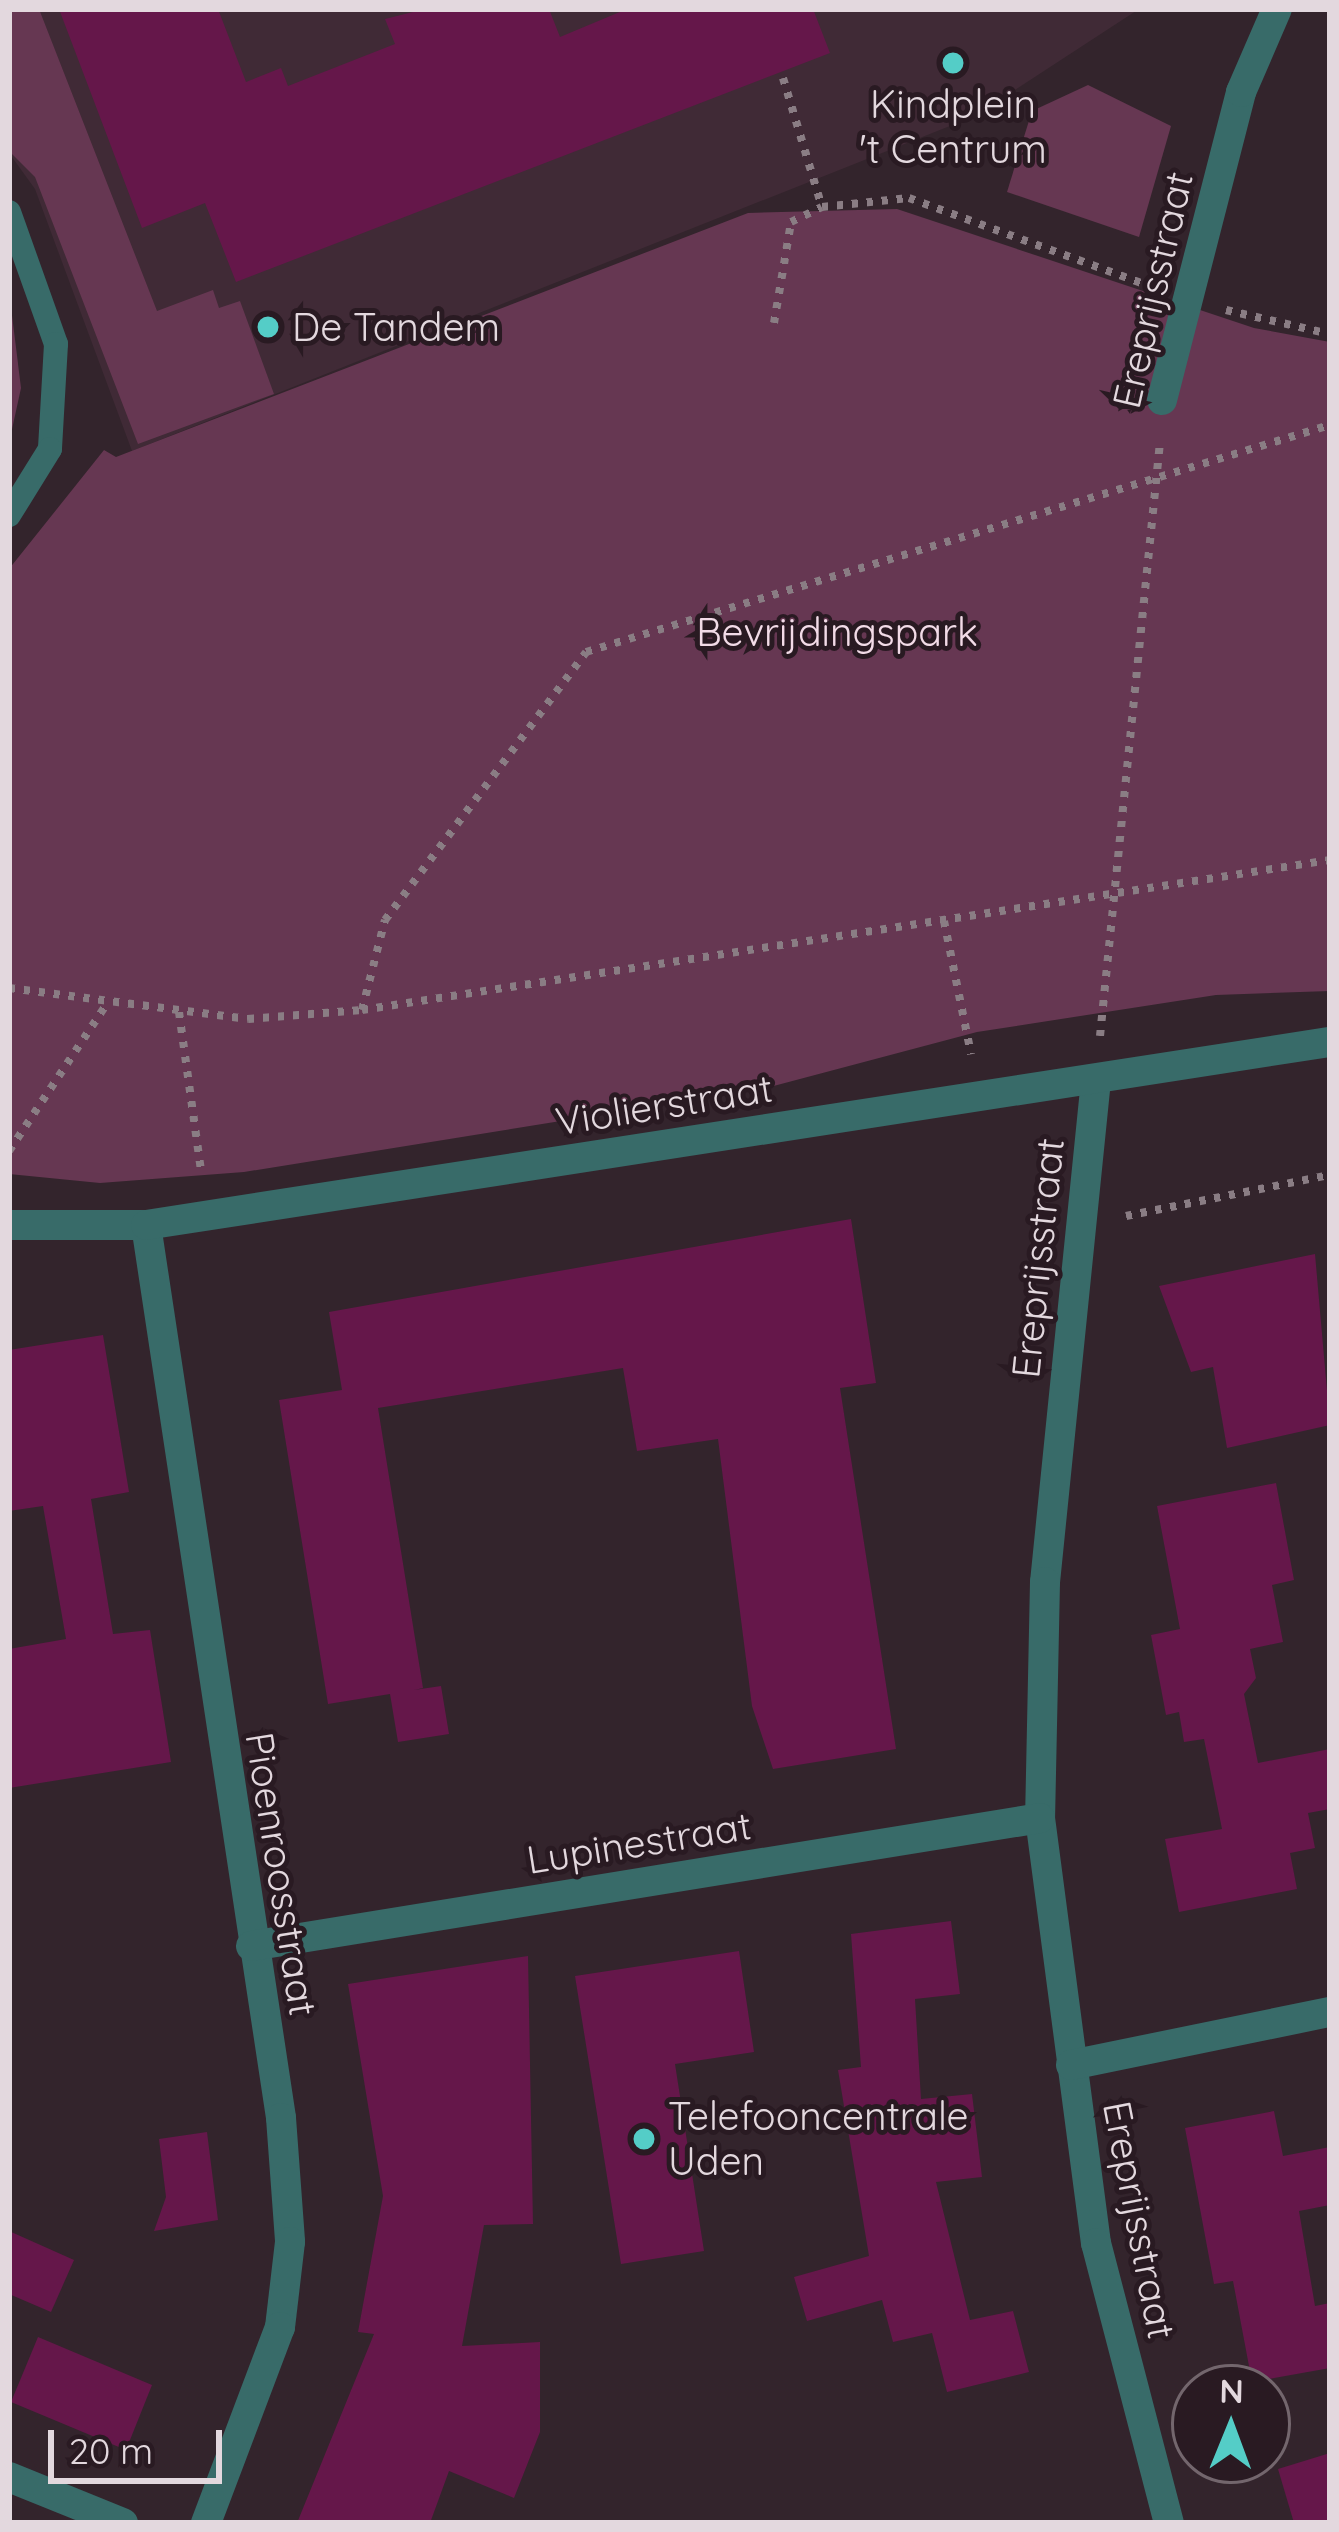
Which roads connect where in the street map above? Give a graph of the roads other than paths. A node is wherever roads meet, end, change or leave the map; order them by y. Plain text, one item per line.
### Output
1 (1276, 9) edge
2 (9, 212) edge
3 (1162, 400) road end
4 (9, 515) edge
5 (1330, 1042) edge
6 (1096, 1080) junction
7 (9, 1225) edge
8 (146, 1225) junction
9 (1040, 1818) junction
10 (251, 1946) junction
11 (1330, 2012) edge
12 (1071, 2065) junction
13 (9, 2476) edge
14 (123, 2523) edge
15 (206, 2523) edge
16 (1169, 2523) edge

1 - 3 street, Ereprijsstraat
2 - 4 lane
5 - 6 street, Violierstraat
6 - 8 street, Violierstraat
6 - 9 street, Ereprijsstraat
7 - 8 street, Violierstraat
8 - 10 street, Pioenroosstraat
9 - 10 street, Lupinestraat
9 - 12 street, Ereprijsstraat
10 - 15 street, Pioenroosstraat
11 - 12 street
12 - 16 street, Ereprijsstraat
13 - 14 street

